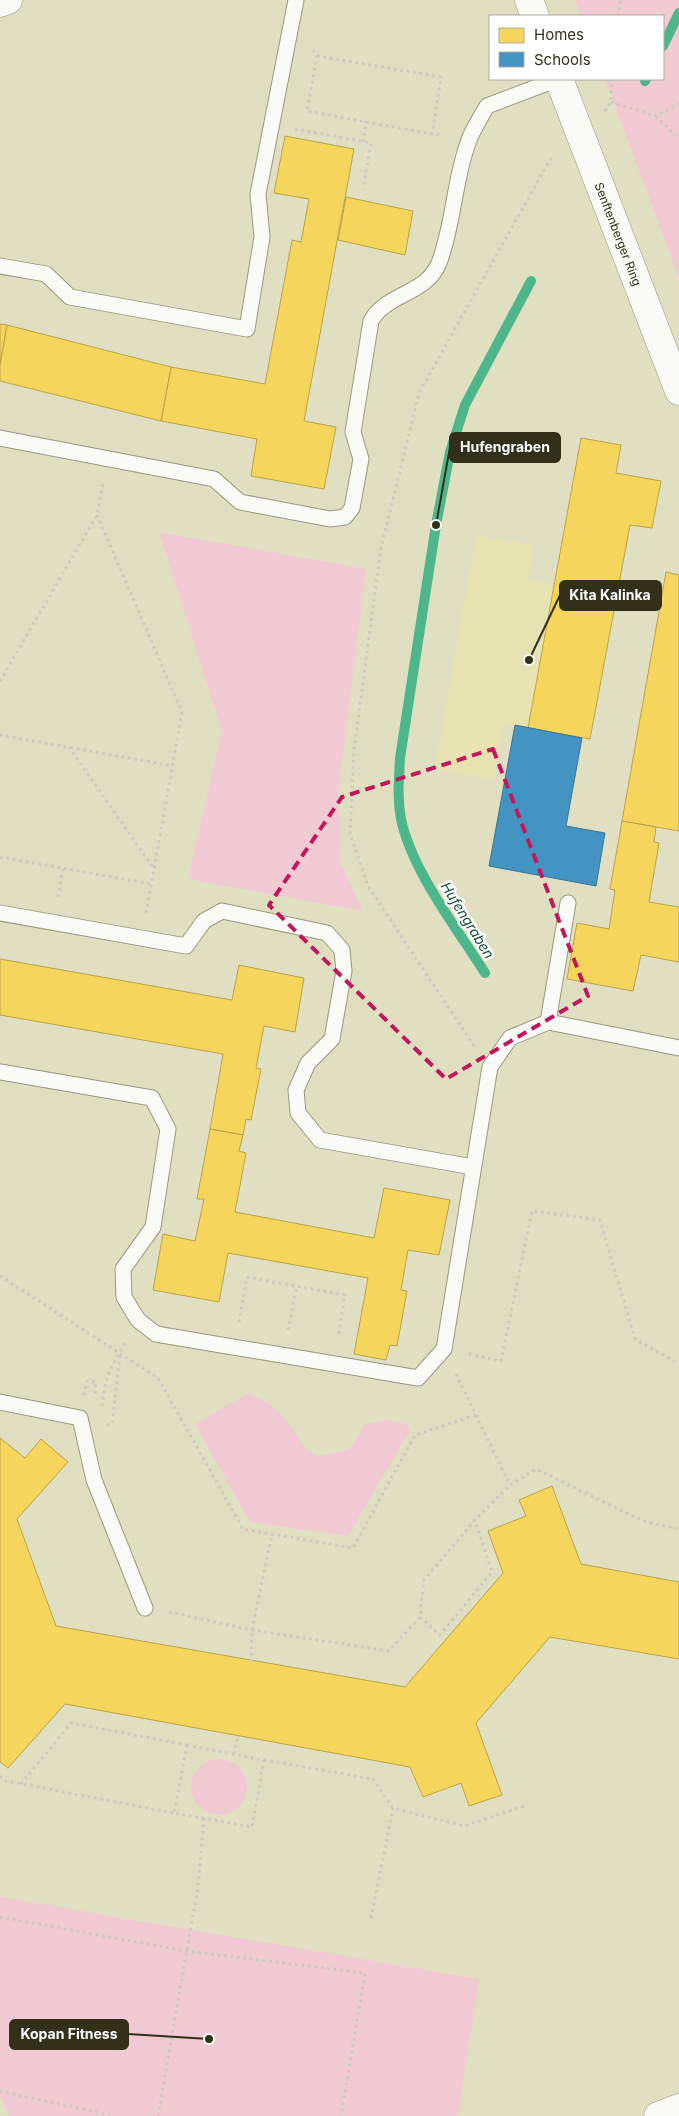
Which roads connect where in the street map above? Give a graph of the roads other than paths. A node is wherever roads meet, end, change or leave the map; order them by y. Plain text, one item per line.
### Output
1 (8, 0) edge
2 (296, 0) edge
3 (529, 0) edge
4 (0, 3) edge
5 (535, 15) edge
6 (555, 80) edge
7 (558, 80) edge
8 (0, 266) edge
9 (679, 391) edge
10 (0, 438) edge
11 (568, 903) dead end
12 (0, 913) edge
13 (548, 1022) junction
14 (679, 1048) edge
15 (0, 1072) edge
16 (473, 1168) junction
17 (0, 1402) edge
18 (145, 1608) road end
19 (679, 2108) edge
20 (658, 2116) edge

1 - 4 street
2 - 8 lane
3 - 5 street
6 - 10 lane
7 - 9 street, Senftenberger Ring
11 - 13 lane
12 - 16 lane
13 - 14 lane
13 - 16 lane
15 - 16 lane
17 - 18 lane
19 - 20 street

